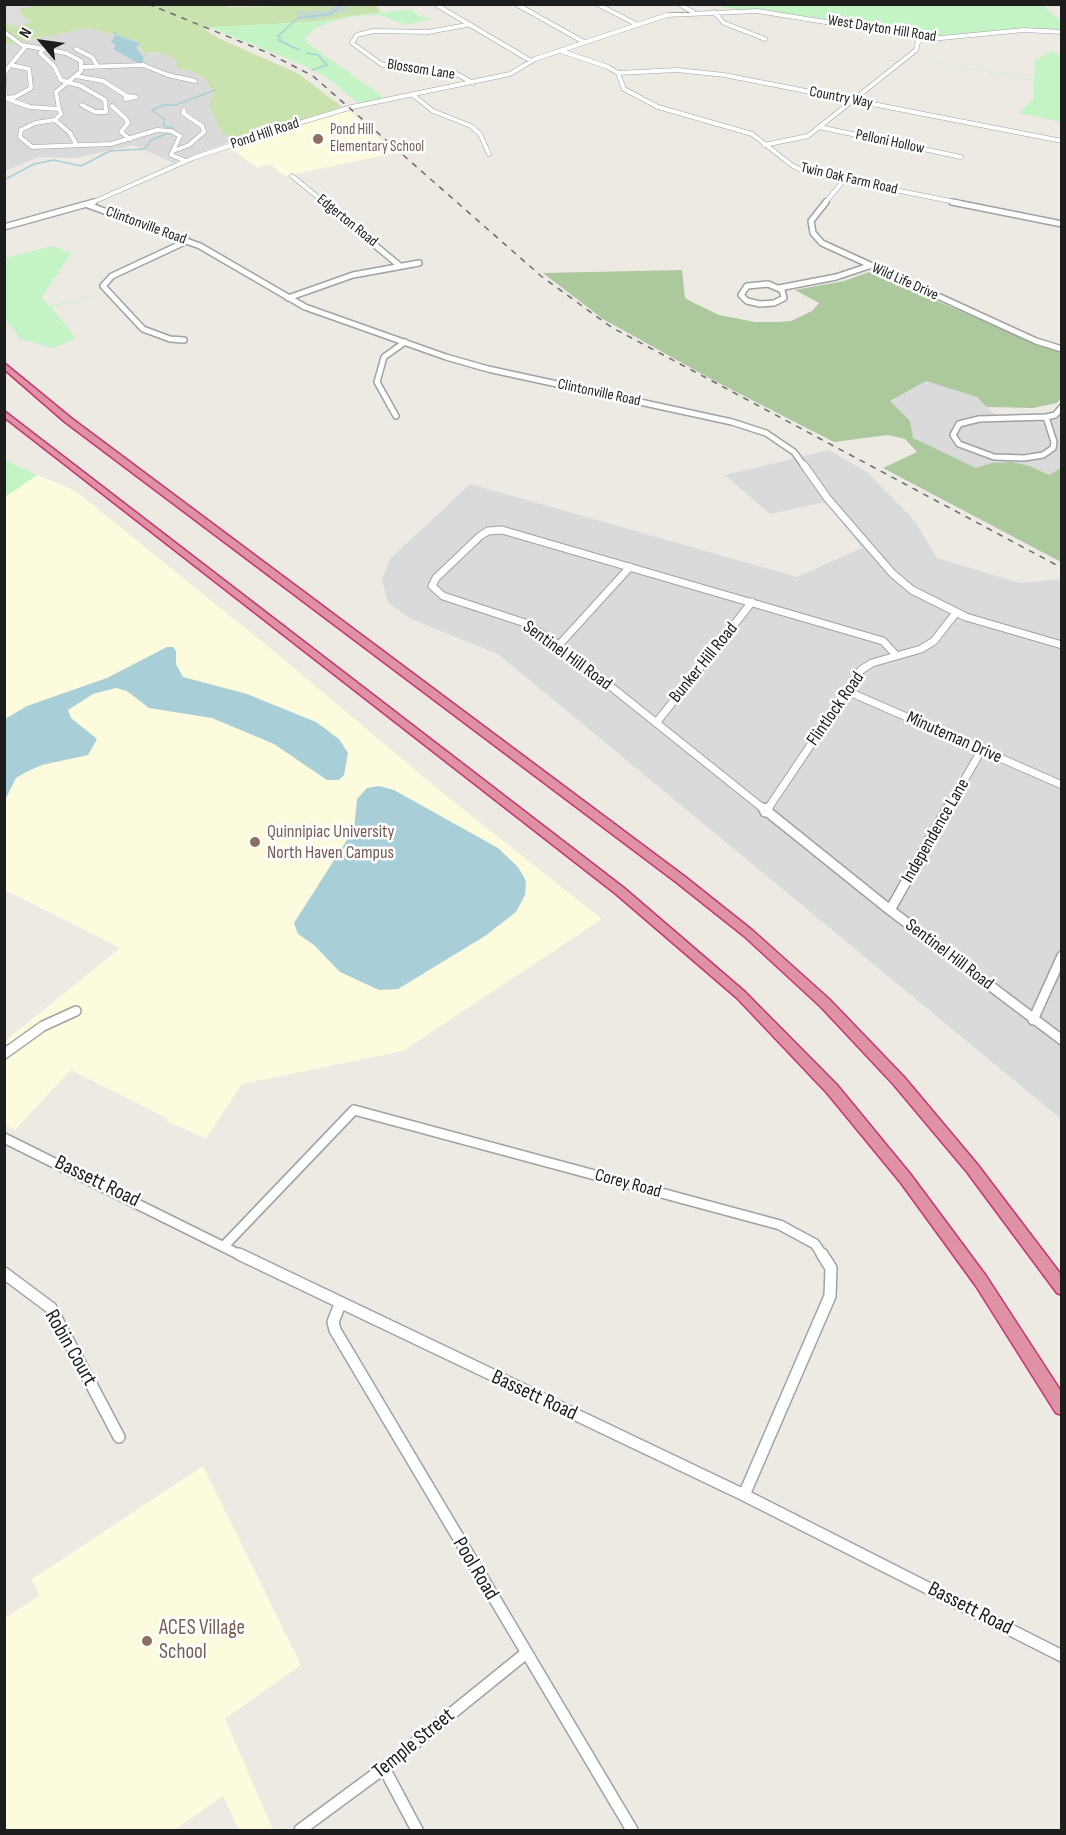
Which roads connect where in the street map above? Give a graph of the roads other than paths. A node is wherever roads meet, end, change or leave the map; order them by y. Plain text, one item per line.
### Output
1 (435, 4) edge
2 (516, 4) edge
3 (597, 4) edge
4 (679, 4) edge
5 (714, 12) junction
6 (694, 13) junction
7 (636, 24) junction
8 (467, 25) junction
9 (4, 32) edge
10 (1062, 32) edge
11 (920, 38) junction
12 (765, 39) dead end
13 (584, 42) junction
14 (26, 46) junction
15 (42, 49) junction
16 (76, 49) dead end
17 (560, 50) junction
18 (531, 61) junction
19 (11, 65) junction
20 (97, 65) junction
21 (83, 67) junction
22 (4, 73) edge
23 (618, 73) junction
24 (76, 76) junction
25 (4, 78) edge
26 (195, 81) dead end
27 (68, 83) junction
28 (473, 83) junction
29 (413, 95) junction
30 (127, 96) dead end
31 (5, 98) edge
32 (851, 100) junction
33 (82, 105) dead end
34 (112, 106) dead end
35 (59, 109) junction
36 (184, 110) dead end
37 (55, 120) junction
38 (819, 127) junction
39 (131, 139) junction
40 (1062, 141) edge
41 (76, 144) junction
42 (764, 145) junction
43 (173, 151) junction
44 (489, 154) dead end
45 (961, 157) dead end
46 (186, 161) junction
47 (292, 176) dead end
48 (844, 180) junction
49 (88, 205) junction
50 (1062, 225) edge
51 (4, 227) edge
52 (187, 242) junction
53 (419, 263) dead end
54 (400, 266) junction
55 (869, 266) junction
56 (780, 289) junction
57 (288, 298) junction
58 (184, 340) dead end
59 (405, 342) junction
60 (1062, 349) edge
61 (4, 365) edge
62 (1062, 407) edge
63 (4, 413) edge
64 (396, 416) dead end
65 (1046, 417) junction
66 (630, 567) junction
67 (752, 603) junction
68 (955, 614) junction
69 (559, 645) junction
70 (1062, 645) edge
71 (895, 654) junction
72 (847, 691) junction
73 (656, 723) junction
74 (981, 751) junction
75 (1062, 785) edge
76 (765, 812) junction
77 (890, 910) junction
78 (1062, 956) edge
79 (76, 1011) dead end
80 (1033, 1020) junction
81 (1062, 1040) edge
82 (4, 1054) edge
83 (4, 1138) edge
84 (224, 1246) junction
85 (4, 1273) edge
86 (1062, 1288) edge
87 (340, 1304) junction
88 (1062, 1408) edge
89 (119, 1437) dead end
90 (744, 1495) junction
91 (525, 1654) junction
92 (1062, 1656) edge
93 (384, 1768) junction
94 (300, 1830) edge
95 (417, 1830) edge
96 (632, 1830) edge

1 - 8 street
2 - 13 street
3 - 7 street
4 - 6 street
5 - 6 street, West Dayton Hill Road
5 - 11 street, West Dayton Hill Road
5 - 12 street
6 - 7 street, West Dayton Hill Road
7 - 13 street, West Dayton Hill Road
8 - 18 street
8 - 28 street, Blossom Lane
9 - 14 street
10 - 11 street, West Dayton Hill Road
11 - 32 street
13 - 17 street, West Dayton Hill Road
14 - 15 street
14 - 19 street
15 - 21 street
15 - 27 street
16 - 20 street
17 - 18 street, West Dayton Hill Road
17 - 23 street
18 - 28 street, Pond Hill Road
19 - 22 street
19 - 31 street
20 - 21 street
20 - 26 street
21 - 24 street
23 - 32 street, Country Way
23 - 42 street, Twin Oak Farm Road
24 - 27 street
24 - 30 street
25 - 31 street
27 - 33 street
27 - 35 street
28 - 29 street, Pond Hill Road
29 - 44 street
29 - 46 street, Pond Hill Road
31 - 35 street
32 - 38 street
32 - 40 street, Country Way
34 - 39 street
35 - 37 street
36 - 43 street
37 - 41 street
37 - 41 street
38 - 42 street
38 - 45 street, Pelloni Hollow
39 - 41 street
39 - 43 street
42 - 48 street, Twin Oak Farm Road
43 - 46 street
46 - 49 street, Pond Hill Road
47 - 54 street, Edgerton Road
48 - 50 street, Twin Oak Farm Road
48 - 55 street, Wild Life Drive
49 - 51 street, Pond Hill Road
49 - 52 street, Clintonville Road
52 - 57 street, Clintonville Road
52 - 58 street
53 - 54 street, Edgerton Road
54 - 57 street, Edgerton Road
55 - 56 street
55 - 60 street, Wild Life Drive
56 - 56 street
57 - 59 street, Clintonville Road
59 - 64 street
59 - 68 street, Clintonville Road
61 - 86 highway
62 - 65 street
63 - 88 highway
65 - 65 street
66 - 67 street, Sentinel Hill Road
66 - 69 street
66 - 69 street, Sentinel Hill Road
67 - 71 street, Sentinel Hill Road
67 - 73 street, Bunker Hill Road
68 - 70 street, Clintonville Road
68 - 71 street, Flintlock Road
69 - 73 street, Sentinel Hill Road
71 - 72 street, Flintlock Road
72 - 74 street, Minuteman Drive
72 - 76 street, Flintlock Road
73 - 76 street, Sentinel Hill Road
74 - 75 street, Minuteman Drive
74 - 77 street, Independence Lane
76 - 77 street, Sentinel Hill Road
77 - 80 street, Sentinel Hill Road
78 - 80 street
79 - 82 street
80 - 81 street, Sentinel Hill Road
83 - 84 street, Bassett Road
84 - 87 street, Bassett Road
84 - 90 street, Corey Road
85 - 89 street, Robin Court
87 - 90 street, Bassett Road
87 - 91 street, Pool Road
90 - 92 street, Bassett Road
91 - 93 street, Temple Street
91 - 96 street, Pool Road
93 - 94 street, Temple Street
93 - 95 street

